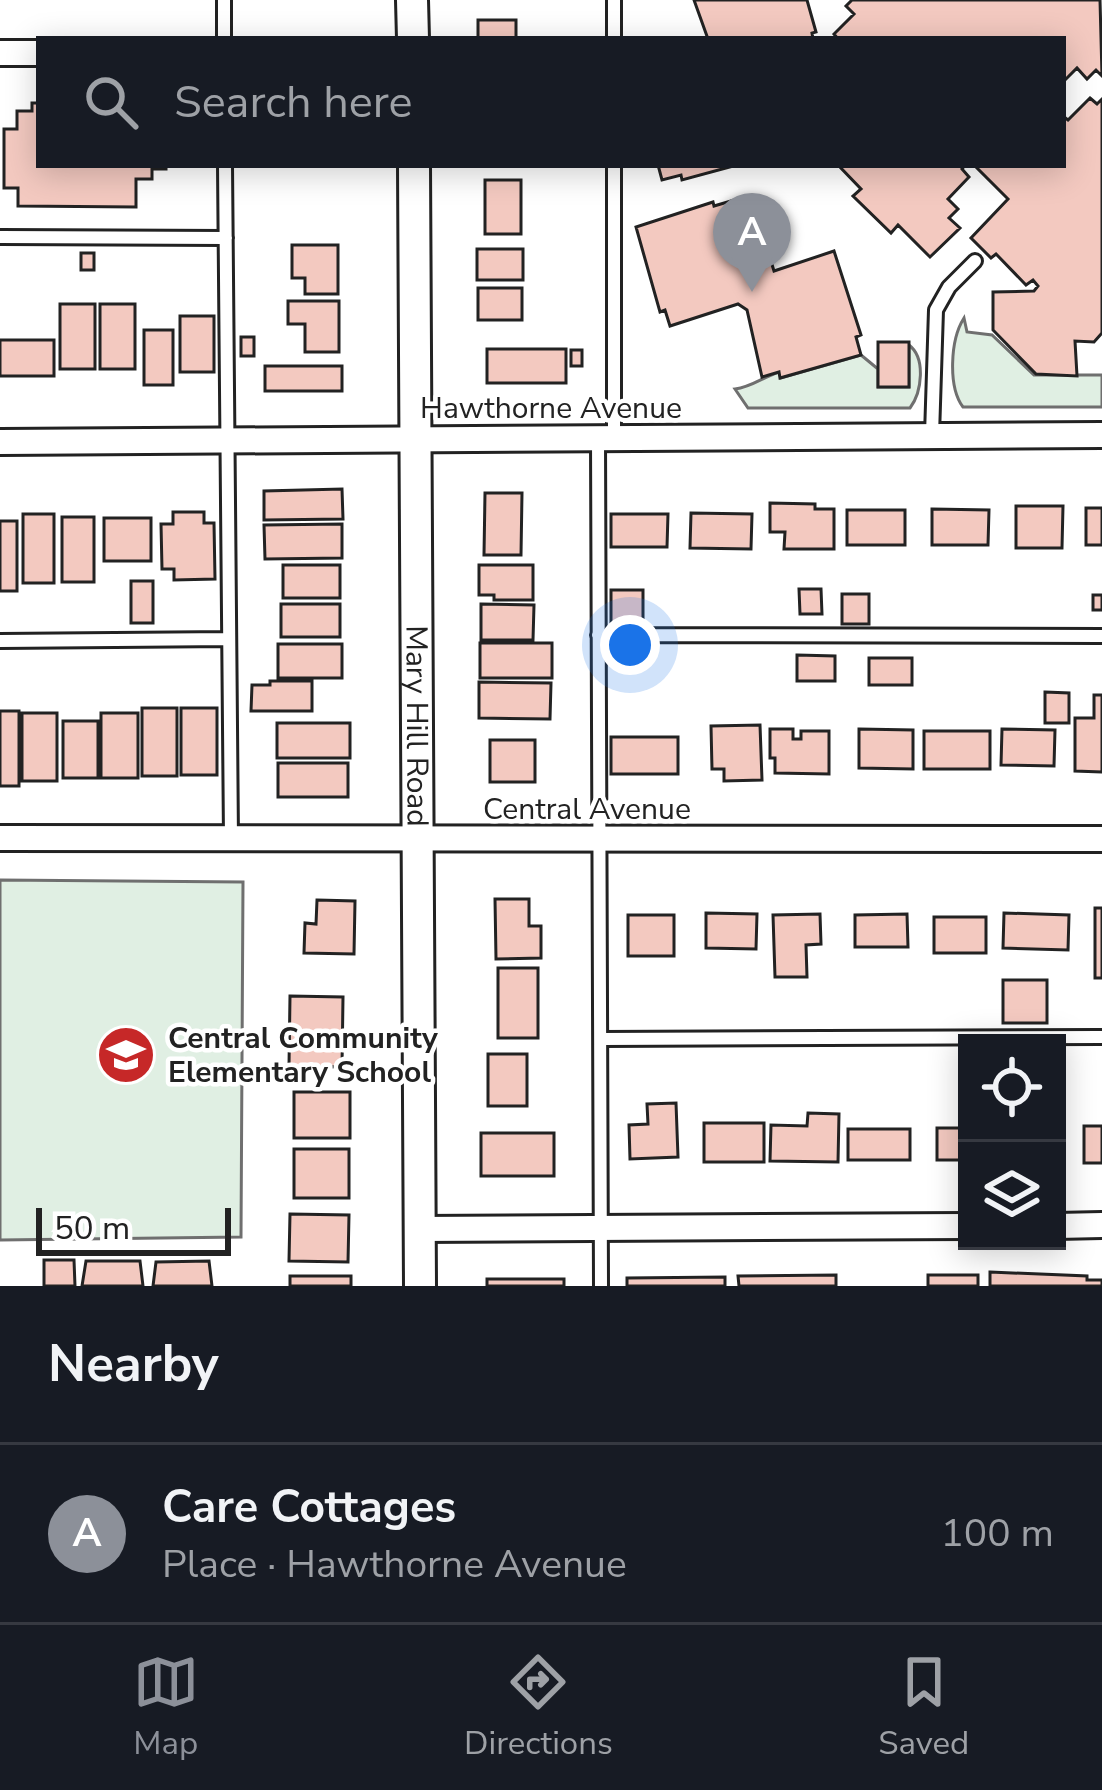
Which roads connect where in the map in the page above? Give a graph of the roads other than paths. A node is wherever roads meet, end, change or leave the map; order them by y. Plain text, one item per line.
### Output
1 (224, 0) edge
2 (412, 0) edge
3 (614, 0) edge
4 (224, 36) edge
5 (413, 36) edge
6 (614, 36) edge
7 (0, 52) edge
8 (36, 52) edge
9 (225, 168) edge
10 (414, 168) edge
11 (614, 168) edge
12 (0, 237) edge
13 (226, 238) junction
14 (975, 261) dead end
15 (1102, 435) edge
16 (932, 436) junction
17 (415, 439) junction
18 (606, 439) junction
19 (228, 441) junction
20 (0, 442) edge
21 (598, 635) junction
22 (1102, 636) edge
23 (229, 639) junction
24 (0, 640) edge
25 (0, 838) edge
26 (601, 838) junction
27 (231, 839) junction
28 (1102, 839) edge
29 (418, 841) junction
30 (1102, 1037) edge
31 (602, 1039) junction
32 (958, 1226) edge
33 (1066, 1226) edge
34 (1102, 1226) edge
35 (600, 1227) junction
36 (419, 1229) junction
37 (420, 1286) edge
38 (601, 1286) edge

1 - 4 lane
2 - 5 street
3 - 6 lane
7 - 8 street
9 - 13 lane
10 - 17 street, Mary Hill Road
11 - 18 lane
12 - 13 lane
13 - 19 lane
14 - 16 lane
15 - 16 street, Hawthorne Avenue
16 - 18 street, Hawthorne Avenue
17 - 18 street, Hawthorne Avenue
17 - 19 street, Hawthorne Avenue
17 - 29 street, Mary Hill Road
18 - 21 lane
19 - 20 street, Hawthorne Avenue
19 - 23 lane
21 - 22 lane
21 - 26 lane
23 - 24 lane
23 - 27 lane
25 - 27 street, Central Avenue
26 - 28 street, Central Avenue
26 - 29 street, Central Avenue
26 - 31 lane
27 - 29 street, Central Avenue
29 - 36 street, Mary Hill Road
30 - 31 lane
31 - 35 lane
32 - 35 street
33 - 34 street
35 - 36 street
35 - 38 lane
36 - 37 street, Mary Hill Road

